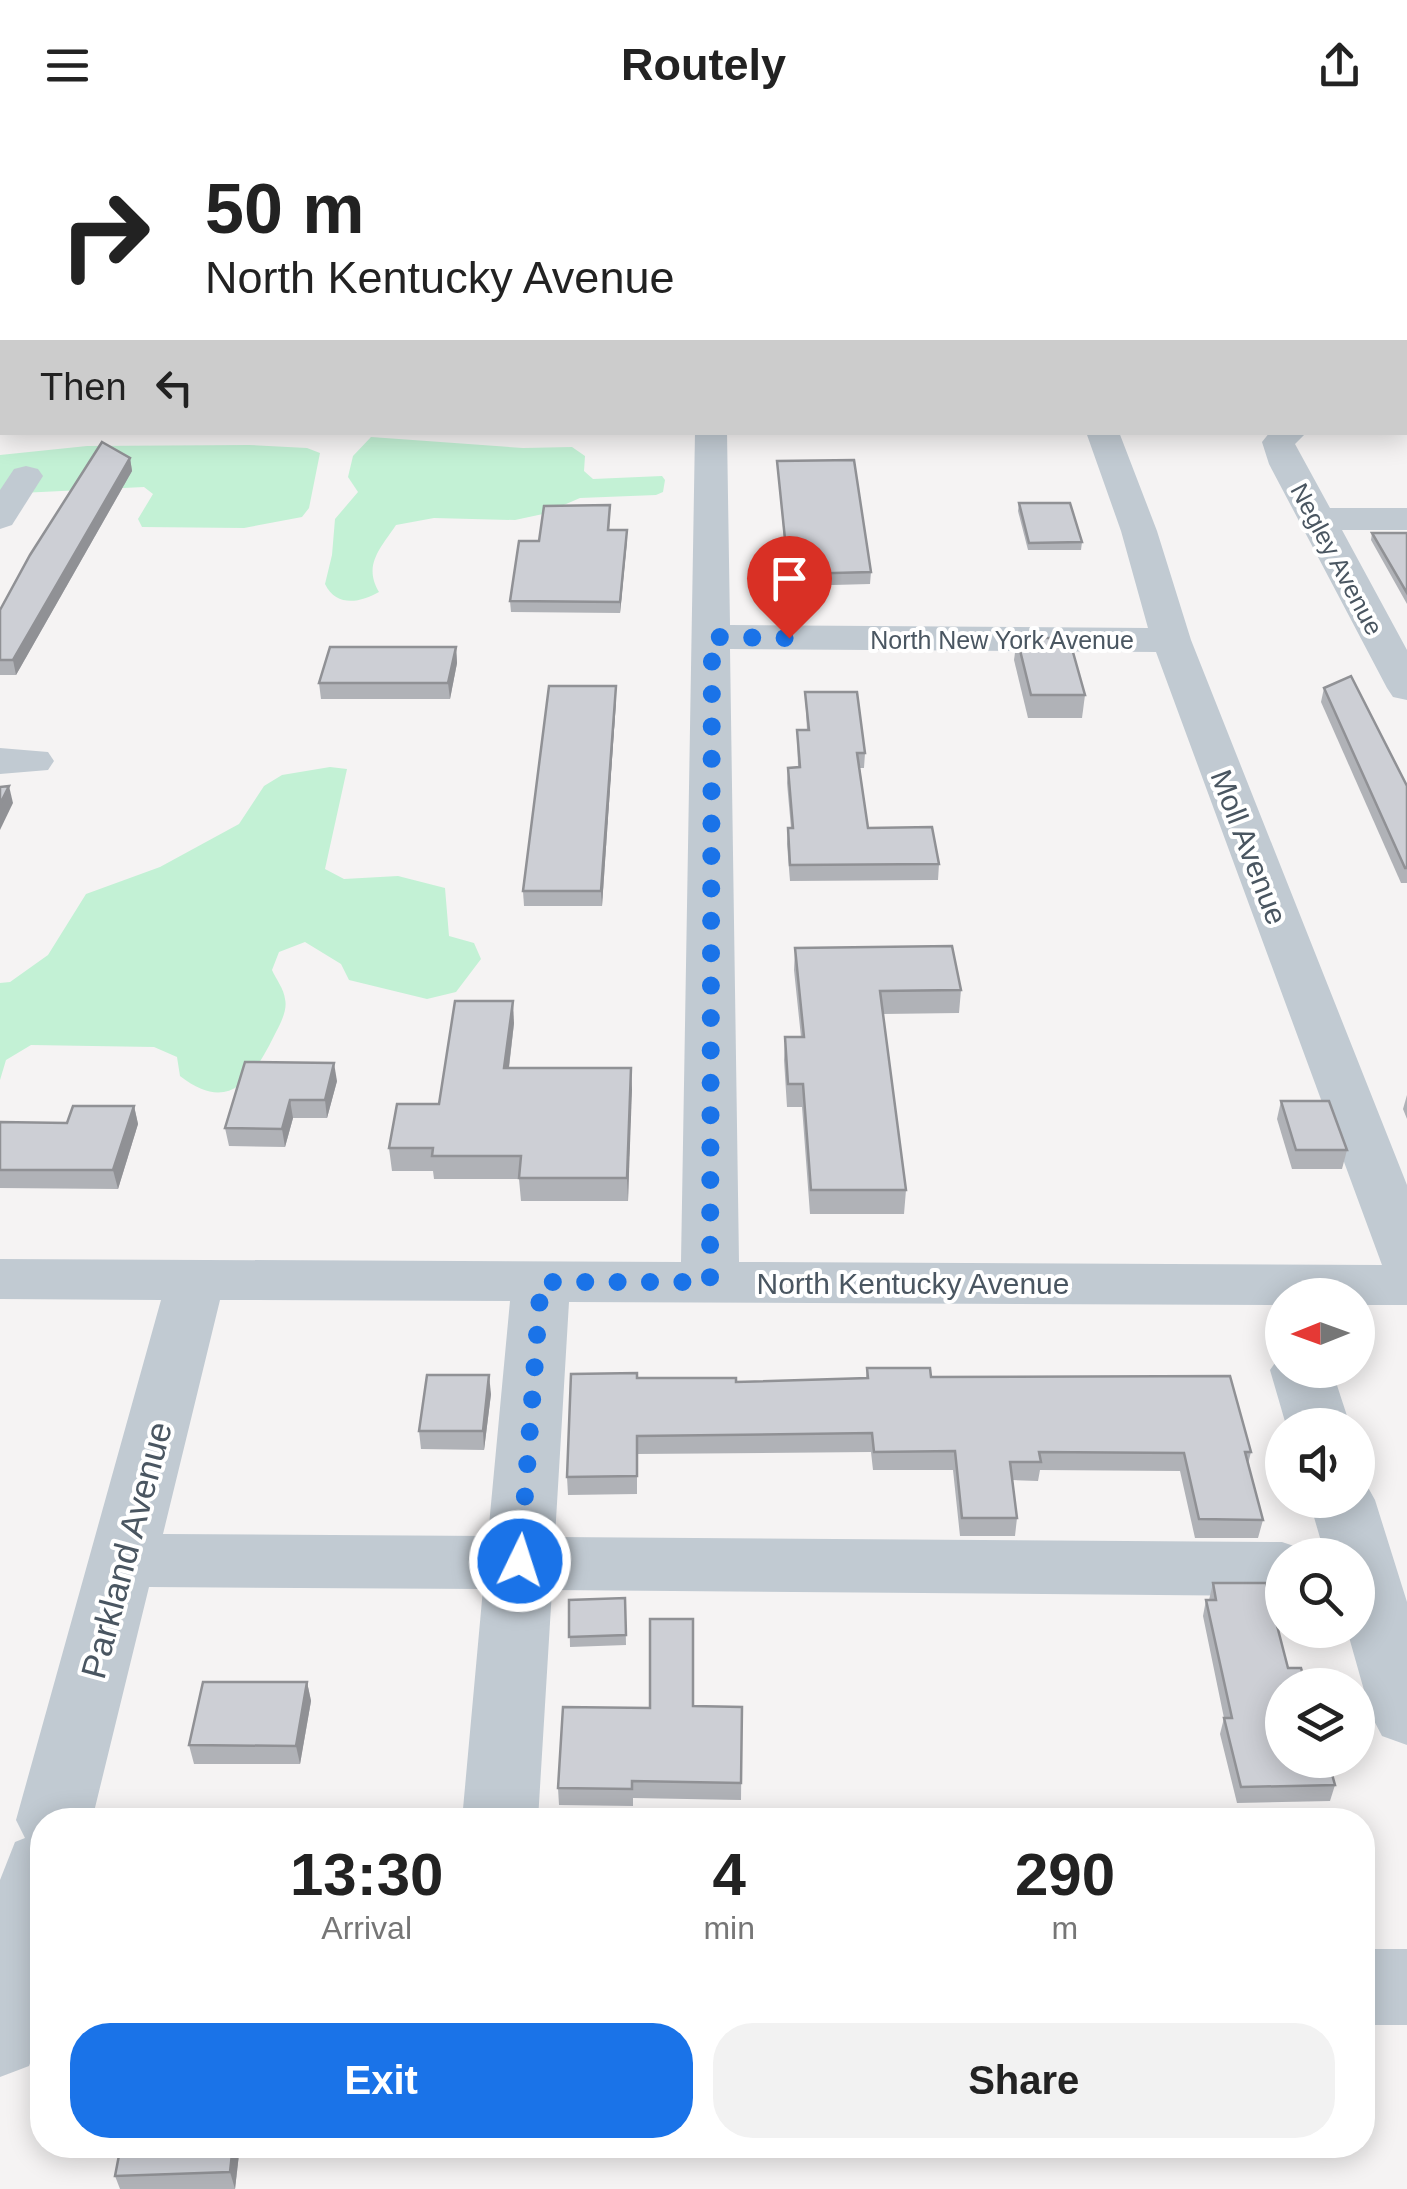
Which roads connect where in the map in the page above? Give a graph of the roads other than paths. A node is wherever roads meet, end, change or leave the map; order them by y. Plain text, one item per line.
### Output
1 (711, 435) edge
2 (1103, 435) edge
3 (1287, 435) edge
4 (26, 476) dead end
5 (0, 518) edge
6 (1319, 519) junction
7 (1407, 519) edge
8 (1391, 630) edge
9 (712, 637) junction
10 (1172, 640) junction
11 (1407, 688) edge
12 (1407, 1258) edge
13 (0, 1279) edge
14 (196, 1280) junction
15 (541, 1282) junction
16 (710, 1282) junction
17 (1407, 1286) edge
18 (1375, 1289) edge
19 (1265, 1298) edge
20 (1351, 1518) edge
21 (125, 1560) junction
22 (520, 1561) junction
23 (1265, 1569) edge
24 (1376, 1570) edge
25 (1407, 1714) edge
26 (57, 1808) edge
27 (501, 1808) edge
28 (30, 1915) edge
29 (1375, 1987) edge
30 (1407, 1987) edge
31 (0, 2038) edge

1 - 9 street
2 - 10 street, Moll Avenue
3 - 6 street, Negley Avenue
4 - 5 street
6 - 7 street
6 - 8 street, Negley Avenue
8 - 11 street, Negley Avenue
9 - 10 street, North New York Avenue
9 - 16 street
10 - 12 street, Moll Avenue
13 - 14 street, North Kentucky Avenue
14 - 15 street, North Kentucky Avenue
14 - 21 street, Parkland Avenue
15 - 16 street, North Kentucky Avenue
15 - 22 street
16 - 19 street, North Kentucky Avenue
17 - 18 street, North Kentucky Avenue
20 - 24 street
21 - 22 street
21 - 26 street, Parkland Avenue
22 - 23 street
22 - 27 street
24 - 25 street
28 - 31 street
29 - 30 street

